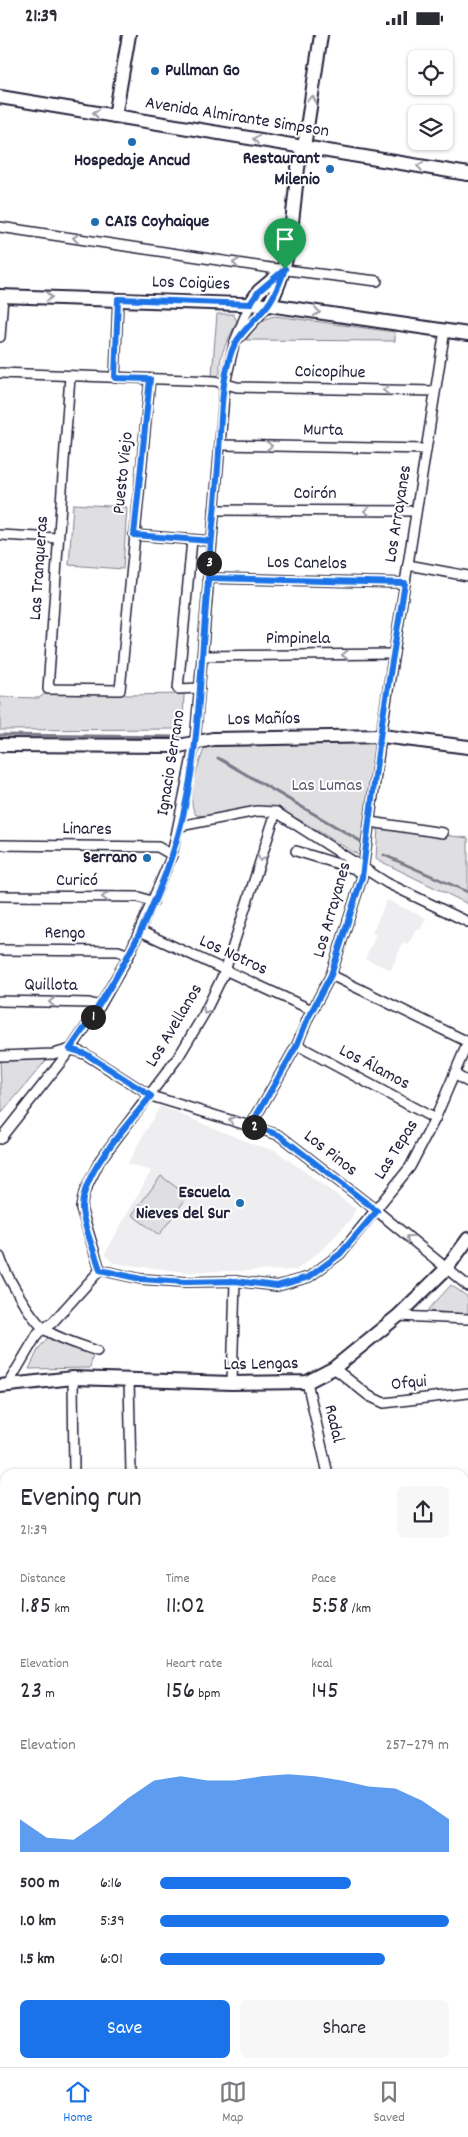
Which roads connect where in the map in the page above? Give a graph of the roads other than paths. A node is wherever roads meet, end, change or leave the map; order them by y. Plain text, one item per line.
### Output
1 (130, 35) edge
2 (321, 35) edge
3 (0, 97) edge
4 (116, 116) junction
5 (304, 147) junction
6 (468, 173) edge
7 (0, 227) edge
8 (285, 269) junction
9 (377, 281) dead end
10 (1, 295) edge
11 (118, 299) junction
12 (250, 304) junction
13 (269, 305) junction
14 (445, 330) junction
15 (468, 333) edge
16 (0, 337) edge
17 (234, 345) junction
18 (0, 373) edge
19 (70, 376) junction
20 (115, 378) junction
21 (150, 379) junction
22 (224, 383) junction
23 (435, 391) junction
24 (220, 445) junction
25 (426, 449) junction
26 (214, 510) junction
27 (416, 511) junction
28 (0, 535) edge
29 (134, 535) junction
30 (58, 538) junction
31 (192, 540) junction
32 (211, 541) junction
33 (408, 565) junction
34 (468, 575) edge
35 (208, 578) junction
36 (405, 583) junction
37 (393, 654) junction
38 (202, 656) junction
39 (200, 688) junction
40 (120, 690) joint
41 (382, 736) junction
42 (195, 742) junction
43 (0, 745) edge
44 (468, 747) edge
45 (276, 812) junction
46 (370, 823) junction
47 (180, 826) junction
48 (444, 833) dead end
49 (0, 845) edge
50 (296, 851) dead end
51 (172, 855) junction
52 (363, 873) junction
53 (0, 896) edge
54 (153, 902) junction
55 (468, 922) edge
56 (140, 931) junction
57 (0, 949) edge
58 (129, 955) junction
59 (225, 971) junction
60 (331, 975) junction
61 (0, 1001) edge
62 (100, 1006) junction
63 (312, 1010) junction
64 (468, 1042) edge
65 (297, 1045) junction
66 (70, 1049) junction
67 (0, 1056) edge
68 (454, 1074) junction
69 (468, 1082) edge
70 (151, 1096) junction
71 (435, 1119) junction
72 (251, 1125) junction
73 (0, 1139) edge
74 (377, 1211) junction
75 (468, 1239) edge
76 (0, 1257) edge
77 (447, 1268) junction
78 (100, 1270) junction
79 (235, 1281) junction
80 (468, 1286) edge
81 (398, 1316) junction
82 (468, 1319) edge
83 (45, 1330) junction
84 (97, 1351) dead end
85 (334, 1368) junction
86 (73, 1378) junction
87 (129, 1379) junction
88 (307, 1382) junction
89 (232, 1383) junction
90 (4, 1385) edge
91 (468, 1393) edge
92 (74, 1469) edge
93 (131, 1469) edge
94 (327, 1469) edge

1 - 4 street
5 -> 2 street, Ignacio Serrano
4 -> 3 street, Avenida Almirante Simpson
5 -> 4 street, Avenida Almirante Simpson
6 -> 5 street, Avenida Almirante Simpson
5 - 8 street, Ignacio Serrano
8 -> 7 street
8 - 9 street
8 - 12 street, Ignacio Serrano
8 - 13 street, Ignacio Serrano
10 -> 11 street, Los Coigües
10 - 16 street
11 - 12 street, Los Coigües
11 - 20 street
12 - 13 street, Los Coigües
12 - 17 street, Ignacio Serrano
13 -> 14 street, Los Coigües
13 - 17 street, Ignacio Serrano
14 - 15 street, Los Coigües
14 - 23 street, Los Arrayanes
17 - 22 street, Ignacio Serrano
18 - 19 street, Coicopihue
19 - 20 street, Coicopihue
19 - 30 street, Las Tranqueras
20 - 21 street, Coicopihue
21 - 22 street, Coicopihue
21 - 29 street, Puesto Viejo
23 -> 22 street, Coicopihue
22 - 24 street, Ignacio Serrano
23 - 25 street, Los Arrayanes
24 -> 25 street, Murta
24 - 26 street, Ignacio Serrano
25 - 27 street, Los Arrayanes
27 -> 26 street, Coirón
26 - 32 street, Ignacio Serrano
27 - 33 street, Los Arrayanes
28 - 30 street
29 - 31 street
29 - 40 street, Puesto Viejo
30 - 40 street, Las Tranqueras
31 - 32 street
31 - 39 street
32 - 35 street, Ignacio Serrano
33 - 34 street
33 - 36 street, Los Arrayanes
35 - 36 street, Los Canelos
35 - 38 street, Ignacio Serrano
36 - 37 street, Los Arrayanes
37 -> 38 street, Pimpinela
37 - 41 street, Los Arrayanes
38 - 39 street, Ignacio Serrano
39 - 42 street, Ignacio Serrano
41 - 42 street, Los Mañíos
41 - 44 street, Los Mañíos
41 - 46 street, Los Arrayanes
42 - 43 street, Los Mañíos
42 - 47 street, Ignacio Serrano
45 - 47 street
45 - 52 street
45 -> 59 street, Los Avellanos
46 - 48 street
46 - 52 street, Los Arrayanes
47 - 51 street, Ignacio Serrano
49 - 51 street, Linares
50 - 52 street
51 - 54 street, Ignacio Serrano
52 - 55 street
52 - 60 street, Los Arrayanes
54 -> 53 street, Curicó
54 - 56 street, Ignacio Serrano
56 - 58 street, Ignacio Serrano
56 - 59 street, Los Notros
57 - 58 street, Rengo
58 - 62 street, Ignacio Serrano
59 - 63 street, Los Notros
59 -> 70 street, Los Avellanos
60 - 63 street, Los Arrayanes
60 - 64 street
62 -> 61 street, Quillota
62 - 66 street, Ignacio Serrano
63 - 65 street, Los Arrayanes
64 - 68 street, Las Tepas
65 - 71 street, Los Álamos
65 - 72 street, Los Arrayanes
66 - 67 street
66 - 70 street, Los Pinos
66 - 73 street, Ignacio Serrano
68 - 69 street
68 - 71 street, Las Tepas
72 -> 70 street, Los Pinos
70 - 78 street, Los Avellanos
71 - 74 street, Las Tepas
72 - 74 street, Los Pinos
77 -> 74 street, Los Pinos
74 - 79 street, Las Tepas
75 - 77 street, Las Lengas
76 - 83 street
77 - 80 street, Los Pinos
77 - 81 street, Las Lengas
78 - 79 street, Las Tepas
78 - 83 street
79 - 89 street
81 - 82 street
81 - 85 street, Las Lengas
83 - 84 street
83 - 90 street
85 - 88 street, Las Lengas
85 - 91 street, Ofqui
86 - 87 street, Las Lengas
86 - 90 street, Las Lengas
86 - 92 street
87 - 89 street, Las Lengas
87 - 93 street
88 - 89 street, Las Lengas
88 - 94 street, Radal

